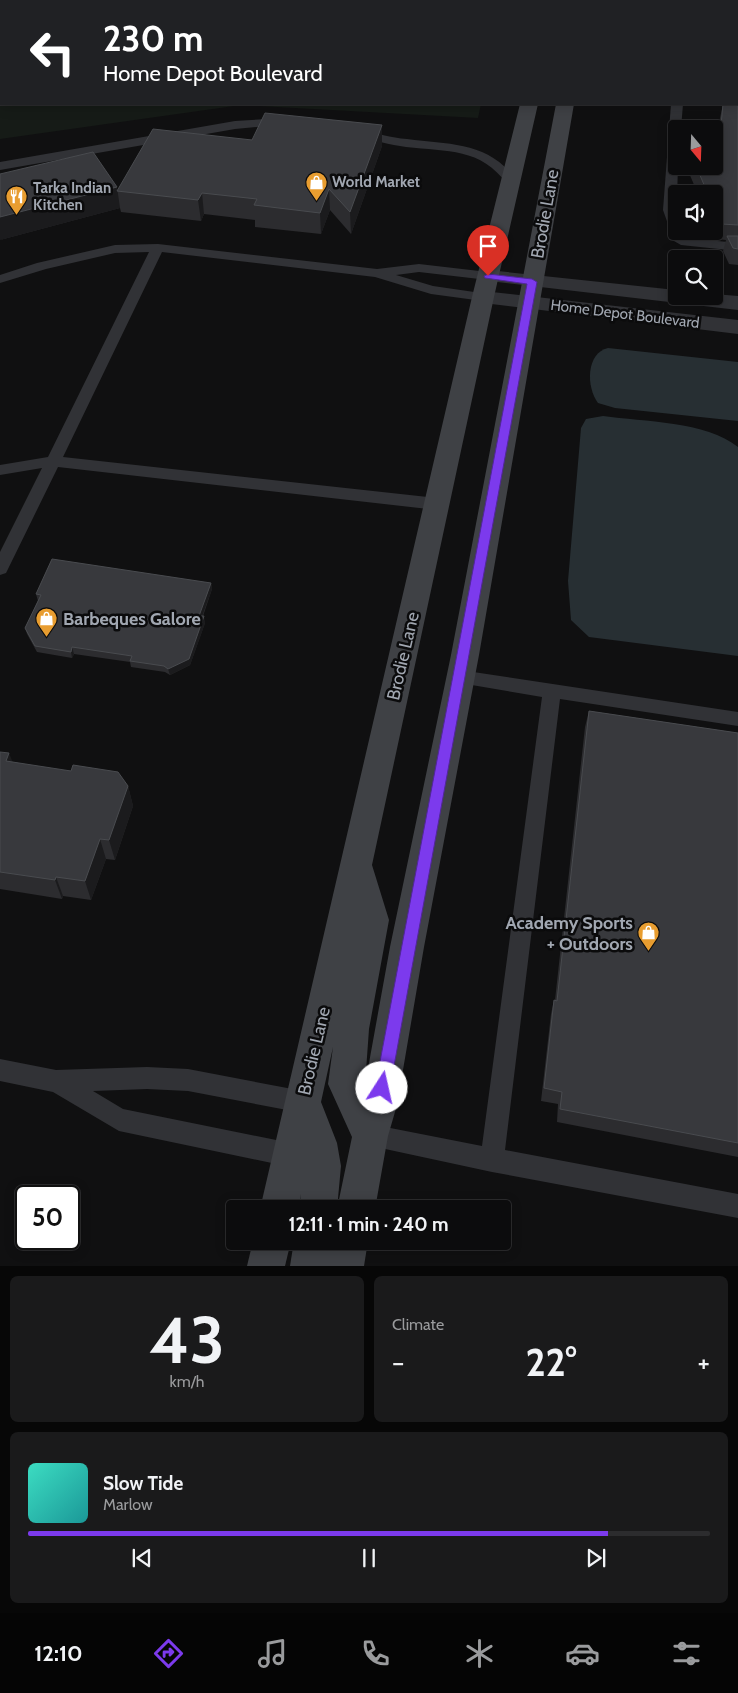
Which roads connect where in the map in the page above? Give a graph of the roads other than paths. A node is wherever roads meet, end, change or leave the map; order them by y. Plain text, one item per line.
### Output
1 (529, 105) edge
2 (565, 105) edge
3 (677, 105) edge
4 (295, 122) edge
5 (350, 131) edge
6 (0, 166) edge
7 (512, 182) junction
8 (738, 247) edge
9 (158, 248) junction
10 (377, 273) junction
11 (0, 279) edge
12 (486, 287) junction
13 (530, 292) junction
14 (738, 303) edge
15 (738, 327) edge
16 (53, 461) junction
17 (0, 470) edge
18 (437, 504) junction
19 (0, 569) edge
20 (460, 678) junction
21 (552, 691) junction
22 (738, 719) edge
23 (356, 865) junction
24 (0, 1070) edge
25 (56, 1081) junction
26 (303, 1102) junction
27 (370, 1136) junction
28 (291, 1155) junction
29 (492, 1160) junction
30 (281, 1200) edge
31 (319, 1200) edge
32 (358, 1200) edge
33 (738, 1206) edge
34 (270, 1250) edge
35 (312, 1250) edge
36 (348, 1250) edge
37 (266, 1266) edge
38 (309, 1266) edge
39 (345, 1266) edge

1 - 7 main road, Brodie Lane
2 - 13 main road, Brodie Lane
3 - 8 lane
4 - 6 lane
5 - 7 lane
7 - 12 main road, Brodie Lane
9 - 10 lane
9 - 11 lane
9 - 16 lane
10 - 12 lane
10 - 12 lane
12 - 13 street, Home Depot Boulevard
12 - 18 main road, Brodie Lane
13 - 14 street, Home Depot Boulevard
13 - 15 street, Home Depot Boulevard
13 - 20 main road, Brodie Lane
16 - 17 lane
16 - 18 lane
16 - 19 lane
18 - 23 main road, Brodie Lane
20 - 21 lane
20 - 27 main road, Brodie Lane
21 - 22 lane
21 - 29 lane
23 - 26 main road, Brodie Lane
23 - 27 main road
24 - 25 lane
25 - 26 lane
25 - 28 lane
26 - 28 main road, Brodie Lane
26 - 31 main road
27 - 29 lane
27 - 32 main road, Brodie Lane
28 - 30 main road, Brodie Lane
29 - 33 lane
34 - 37 main road
35 - 38 main road
36 - 39 main road

